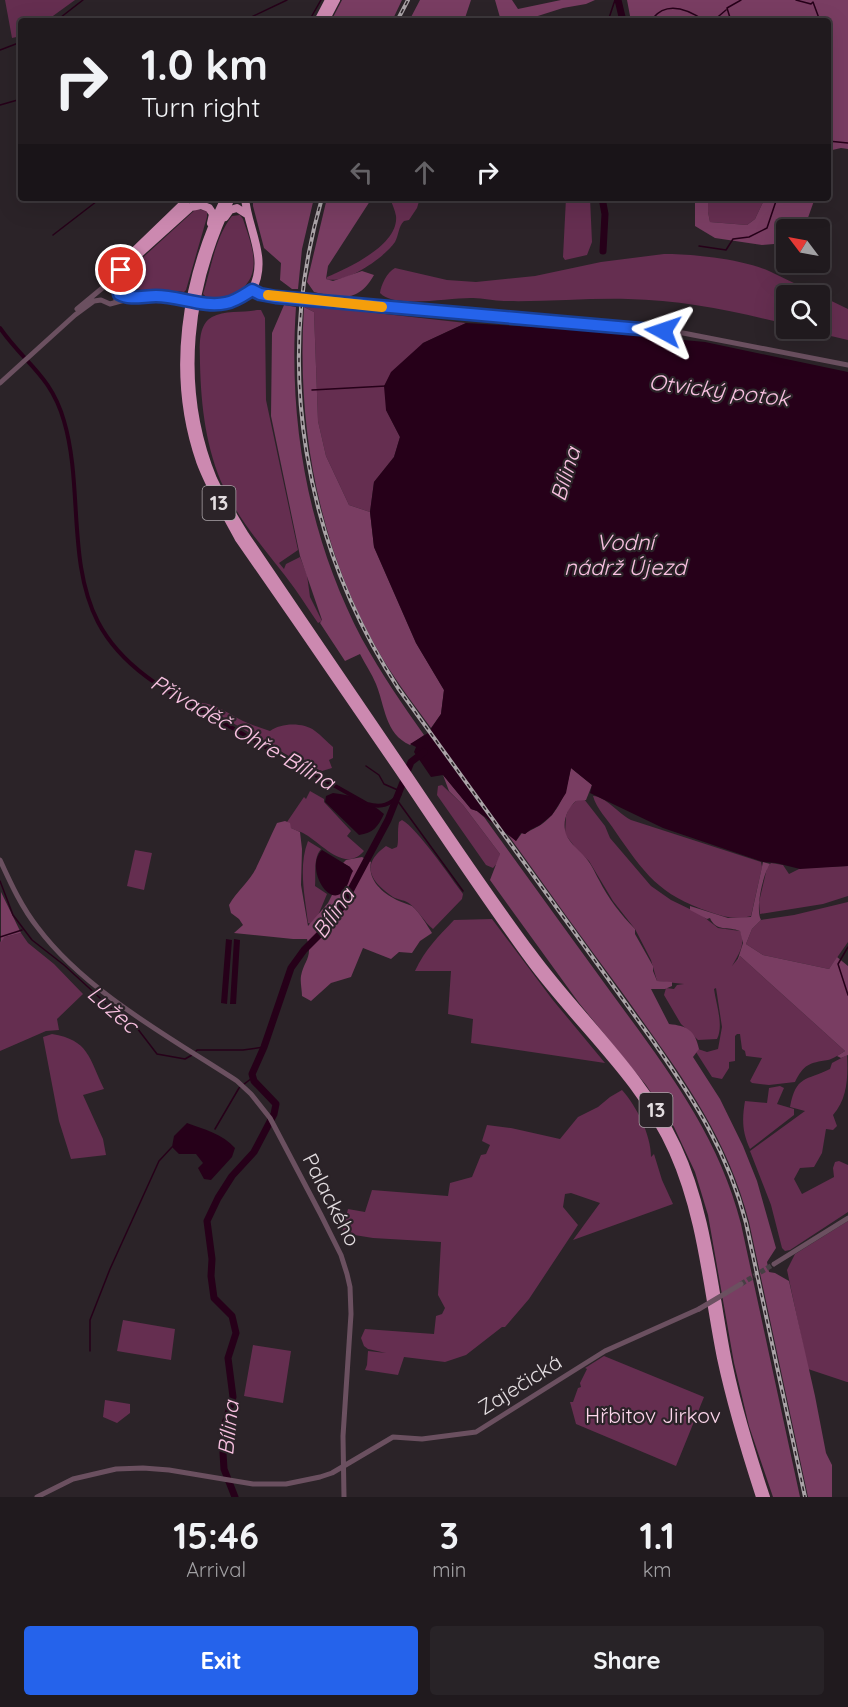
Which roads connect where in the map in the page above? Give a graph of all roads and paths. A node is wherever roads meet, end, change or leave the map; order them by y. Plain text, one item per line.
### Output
1 (329, 0) edge
2 (336, 0) edge
3 (320, 18) edge
4 (327, 18) edge
5 (186, 201) edge
6 (224, 201) edge
7 (230, 201) edge
8 (246, 201) edge
9 (248, 215) junction
10 (209, 242) junction
11 (108, 285) junction
12 (101, 290) junction
13 (252, 290) junction
14 (118, 291) junction
15 (132, 298) junction
16 (101, 300) junction
17 (116, 301) junction
18 (51, 336) junction
19 (848, 365) edge
20 (0, 382) edge
21 (0, 860) edge
22 (848, 1218) edge
23 (774, 1264) tunnel mouth
24 (741, 1284) tunnel mouth
25 (342, 1465) junction
26 (37, 1497) edge
27 (344, 1497) edge
28 (760, 1497) edge
29 (766, 1497) edge

1 - 3 highway
2 - 4 highway
5 - 11 highway
6 - 10 highway, 13
7 - 10 highway, 13
8 - 9 highway
9 - 10 highway
9 - 13 highway
10 - 14 highway
10 - 28 highway, 13
10 - 29 highway, 13
11 - 12 street
11 - 14 street
12 - 16 street
12 - 18 street
13 - 15 street, bridge
13 - 19 street
14 - 15 street
14 - 17 street
15 - 17 street
16 - 17 street
16 - 18 street
18 - 20 street
21 - 25 street, Palackého
22 - 23 street
24 - 25 street, Zaječická, bridge
25 - 26 street, Zaječická
25 - 27 street, Palackého

